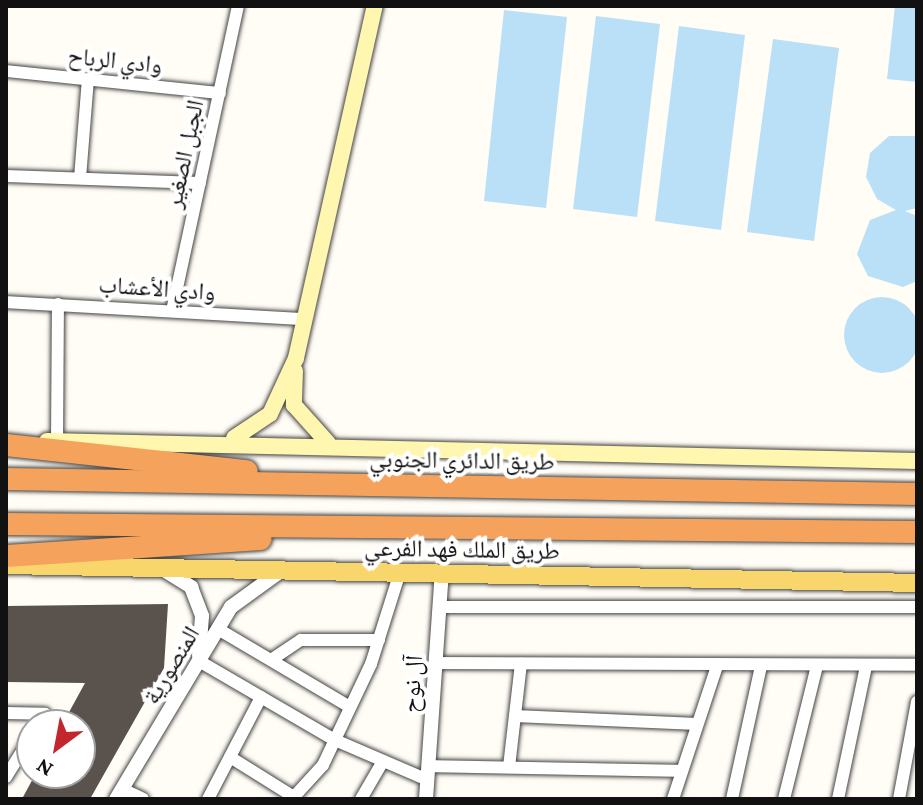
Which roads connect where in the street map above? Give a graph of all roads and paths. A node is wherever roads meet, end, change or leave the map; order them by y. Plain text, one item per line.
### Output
1 (238, 6) edge
2 (375, 6) edge
3 (6, 71) edge
4 (88, 79) junction
5 (220, 93) junction
6 (6, 176) edge
7 (80, 178) junction
8 (200, 183) junction
9 (6, 302) edge
10 (58, 304) junction
11 (172, 311) junction
12 (304, 319) junction
13 (296, 358) junction
14 (57, 441) junction
15 (221, 441) junction
16 (6, 443) edge
17 (328, 443) junction
18 (917, 461) edge
19 (6, 479) edge
20 (416, 486) junction
21 (917, 494) edge
22 (6, 524) edge
23 (381, 527) junction
24 (756, 530) junction
25 (917, 532) edge
26 (917, 546) edge
27 (6, 556) edge
28 (6, 565) edge
29 (160, 568) junction
30 (282, 570) junction
31 (400, 572) junction
32 (442, 573) junction
33 (917, 583) edge
34 (440, 607) junction
35 (917, 607) edge
36 (218, 629) junction
37 (379, 640) junction
38 (271, 660) junction
39 (199, 661) junction
40 (436, 663) junction
41 (521, 664) junction
42 (917, 665) edge
43 (717, 666) junction
44 (761, 666) junction
45 (817, 666) junction
46 (866, 666) junction
47 (261, 697) junction
48 (917, 702) edge
49 (350, 707) junction
50 (515, 716) junction
51 (697, 724) junction
52 (335, 740) junction
53 (230, 757) junction
54 (383, 761) junction
55 (509, 767) junction
56 (682, 771) junction
57 (428, 773) junction
58 (119, 794) edge
59 (293, 798) edge
60 (143, 799) edge
61 (208, 799) edge
62 (361, 799) edge
63 (426, 799) edge
64 (673, 799) edge
65 (732, 799) edge
66 (784, 799) edge
67 (838, 799) edge
68 (899, 799) edge

1 - 5 street, الجبل الصغير
2 - 12 main road
3 - 4 street, وادي الرباح
4 - 5 street, وادي الرباح
4 - 7 street
5 - 8 street, الجبل الصغير
6 - 7 street
7 - 8 street
8 - 11 street, الجبل الصغير
9 - 10 street, وادي الأعشاب
10 - 11 street, وادي الأعشاب
10 - 14 street
11 - 12 street, وادي الأعشاب
12 - 13 main road
13 - 15 main road
13 - 17 main road
14 - 15 main road
14 - 16 main road
15 - 17 main road
16 - 20 highway
17 - 18 main road
19 - 20 highway, طريق الدائري الجنوبي
20 - 21 highway, طريق الدائري الجنوبي
22 - 23 highway
23 - 24 highway
23 - 27 highway
24 - 25 highway
24 - 26 highway
28 - 29 main road, طريق الملك فهد الفرعي
29 - 30 main road, طريق الملك فهد الفرعي
29 - 39 street
30 - 31 main road, طريق الملك فهد الفرعي
30 - 36 street, المنصورية
31 - 32 main road, طريق الملك فهد الفرعي
31 - 37 street
32 - 33 main road, طريق الملك فهد الفرعي
32 - 34 street, آل نوح
34 - 35 street
34 - 40 street, آل نوح
36 - 38 street
36 - 39 street, المنصورية
37 - 38 street
37 - 49 street
38 - 49 street
39 - 47 street
39 - 58 street, المنصورية
40 - 41 street
40 - 57 street, آل نوح
41 - 43 street
41 - 50 street
42 - 46 street
43 - 44 street
43 - 51 street
44 - 45 street
44 - 65 street
45 - 46 street
45 - 66 street
46 - 67 street
47 - 52 street
47 - 53 street
48 - 68 street
49 - 52 street
50 - 51 street
50 - 55 street
51 - 56 street
52 - 54 street
52 - 59 street
53 - 59 street
53 - 61 street
54 - 57 street
54 - 62 street
55 - 56 street
55 - 57 street
56 - 64 street
57 - 63 street, آل نوح
58 - 60 street

